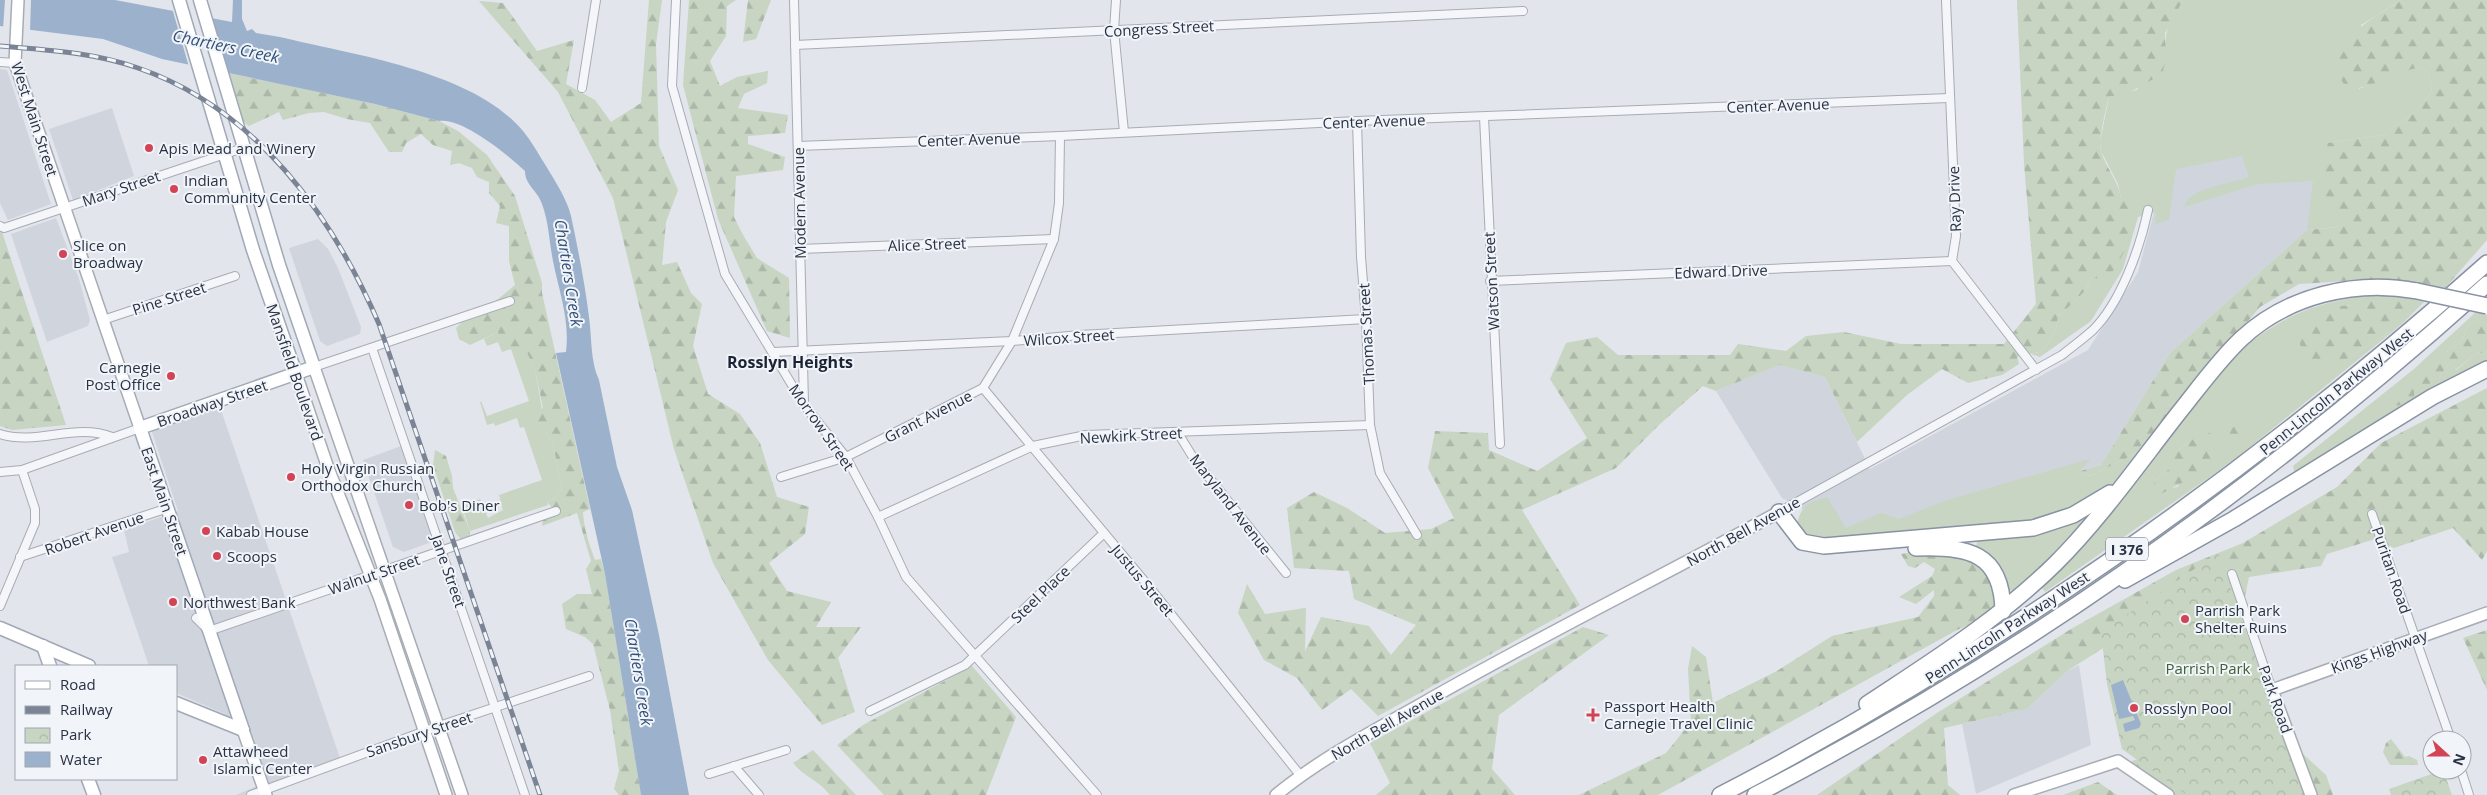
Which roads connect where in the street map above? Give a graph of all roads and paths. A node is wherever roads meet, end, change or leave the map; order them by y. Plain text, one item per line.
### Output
1 (18, 0) edge
2 (179, 0) edge
3 (200, 0) edge
4 (596, 0) edge
5 (676, 0) edge
6 (794, 0) edge
7 (1116, 0) edge
8 (1946, 0) edge
9 (1522, 11) dead end
10 (1114, 30) junction
11 (795, 45) junction
12 (0, 62) edge
13 (15, 63) junction
14 (582, 88) dead end
15 (1949, 98) junction
16 (1484, 117) junction
17 (1357, 121) junction
18 (1124, 132) junction
19 (1060, 136) junction
20 (798, 146) junction
21 (243, 148) junction
22 (224, 154) junction
23 (64, 207) junction
24 (2148, 210) dead end
25 (0, 226) edge
26 (1054, 239) junction
27 (800, 249) junction
28 (1952, 261) junction
29 (2487, 263) edge
30 (235, 276) dead end
31 (1490, 281) junction
32 (2487, 284) edge
33 (510, 301) dead end
34 (2487, 306) edge
35 (103, 320) junction
36 (1366, 320) junction
37 (1012, 341) junction
38 (372, 348) junction
39 (802, 350) junction
40 (773, 352) junction
41 (314, 367) junction
42 (2487, 369) edge
43 (2036, 370) junction
44 (296, 374) junction
45 (983, 388) junction
46 (804, 405) junction
47 (1370, 425) junction
48 (140, 428) junction
49 (1178, 433) junction
50 (0, 434) edge
51 (112, 437) junction
52 (1500, 444) dead end
53 (1033, 446) junction
54 (846, 457) junction
55 (22, 470) junction
56 (0, 472) edge
57 (781, 477) dead end
58 (2122, 485) junction
59 (168, 508) junction
60 (556, 511) dead end
61 (1779, 512) junction
62 (2372, 514) dead end
63 (878, 517) junction
64 (1104, 533) junction
65 (1417, 535) dead end
66 (442, 551) junction
67 (20, 558) junction
68 (385, 570) junction
69 (1286, 573) dead end
70 (2232, 574) dead end
71 (370, 575) junction
72 (0, 606) edge
73 (2003, 611) junction
74 (2487, 613) edge
75 (196, 618) dead end
76 (0, 628) edge
77 (209, 632) junction
78 (2032, 632) junction
79 (2416, 638) junction
80 (43, 646) junction
81 (976, 655) junction
82 (50, 665) edge
83 (87, 665) edge
84 (589, 676) dead end
85 (2272, 690) junction
86 (178, 704) edge
87 (496, 708) junction
88 (870, 711) dead end
89 (439, 726) junction
90 (243, 730) junction
91 (2447, 730) edge
92 (425, 731) junction
93 (786, 750) dead end
94 (734, 766) junction
95 (708, 774) dead end
96 (1300, 775) junction
97 (1759, 775) junction
98 (88, 780) edge
99 (2464, 780) edge
100 (266, 793) edge
101 (94, 795) edge
102 (251, 795) edge
103 (446, 795) edge
104 (462, 795) edge
105 (525, 795) edge
106 (759, 795) edge
107 (1098, 795) edge
108 (1276, 795) edge
109 (1720, 795) edge
110 (1754, 795) edge
111 (2014, 795) edge
112 (2168, 795) edge
113 (2311, 795) edge
114 (2469, 795) edge

1 - 13 street, West Main Street
2 - 22 main road, Mansfield Boulevard
3 - 21 main road, Mansfield Boulevard
4 - 14 street
5 - 40 street, Morrow Street
6 - 11 street, Modern Avenue
7 - 10 street
8 - 15 street, Ray Drive
9 - 10 street, Congress Street
10 - 11 street, Congress Street
10 - 18 street
11 - 20 street, Modern Avenue
12 - 13 street
13 - 23 street, West Main Street
15 - 16 street, Center Avenue
15 - 28 street, Ray Drive
16 - 17 street, Center Avenue
16 - 31 street, Watson Street
17 - 18 street, Center Avenue
17 - 36 street, Thomas Street
18 - 19 street, Center Avenue
19 - 20 street, Center Avenue
19 - 26 street, Grant Avenue
20 - 27 street, Modern Avenue
21 - 22 street, Mary Street
21 - 41 main road, Mansfield Boulevard
22 - 23 street, Mary Street
22 - 44 main road, Mansfield Boulevard
23 - 25 street, Mary Street
23 - 35 street, East Main Street
24 - 43 street, North Bell Avenue
26 - 27 street, Alice Street
26 - 37 street, Grant Avenue
27 - 39 street, Modern Avenue
28 - 31 street, Edward Drive
28 - 43 street
29 - 97 highway, Penn-Lincoln Parkway West / I 376
30 - 35 street, Pine Street
31 - 52 street, Watson Street
32 - 78 highway, Penn-Lincoln Parkway West / I 376
33 - 38 street, Broadway Street
34 - 58 highway, bridge
35 - 48 street, East Main Street
36 - 37 street, Wilcox Street
36 - 47 street, Thomas Street
37 - 39 street, Wilcox Street
37 - 45 street, Grant Avenue
38 - 41 street, Broadway Street
38 - 66 street, Jane Street
39 - 40 street, Wilcox Street
39 - 46 street, Modern Avenue
40 - 46 street, Morrow Street
41 - 44 main road, Broadway Street
41 - 68 street, Mansfield Boulevard
42 - 78 highway
43 - 61 street, North Bell Avenue
44 - 48 main road, Broadway Street
44 - 71 street, Mansfield Boulevard
45 - 53 street, Justus Street
45 - 54 street, Grant Avenue
46 - 54 street, Morrow Street
47 - 49 street, Newkirk Street
47 - 65 street, Thomas Street
48 - 51 street, Broadway Street
48 - 59 main road, East Main Street
49 - 53 street, Newkirk Street
49 - 69 street, Maryland Avenue
50 - 51 street
51 - 55 street, Broadway Street
53 - 63 street, Newkirk Street
53 - 64 street, Justus Street
54 - 57 street, Grant Avenue
54 - 63 street, Morrow Street
55 - 56 street, Broadway Street
55 - 67 street
58 - 61 highway
58 - 73 highway
59 - 67 street, Robert Avenue
59 - 77 main road, East Main Street
60 - 66 street, Walnut Street
61 - 73 highway
61 - 96 street, North Bell Avenue
62 - 79 street, Puritan Road
63 - 81 street, Morrow Street
64 - 81 street, Steel Place
64 - 96 street, Justus Street
66 - 68 street, Walnut Street
66 - 87 street, Jane Street
67 - 72 street
68 - 71 street, Walnut Street
68 - 89 street, Mansfield Boulevard
70 - 85 street, Park Road
71 - 77 street, Walnut Street
71 - 92 street, Mansfield Boulevard
73 - 97 highway
74 - 79 street, Kings Highway
75 - 77 street
76 - 80 main road
77 - 90 main road, East Main Street
78 - 110 highway, Penn-Lincoln Parkway West / I 376
79 - 85 street, Kings Highway
79 - 91 street, Puritan Road
80 - 82 main road
80 - 83 main road
81 - 88 street, Steel Place
81 - 107 street, Morrow Street
84 - 87 street, Sansbury Street
85 - 113 street, Park Road
86 - 90 main road
87 - 89 street, Sansbury Street
87 - 105 street, Jane Street
89 - 92 street, Sansbury Street
89 - 104 street, Mansfield Boulevard
90 - 100 street, East Main Street
92 - 100 street, Sansbury Street
92 - 103 street, Mansfield Boulevard
93 - 94 street
94 - 95 street
94 - 106 street
96 - 108 street, North Bell Avenue
97 - 109 highway, Penn-Lincoln Parkway West / I 376
98 - 101 main road
99 - 114 street
100 - 102 street, Sansbury Street
111 - 112 street

